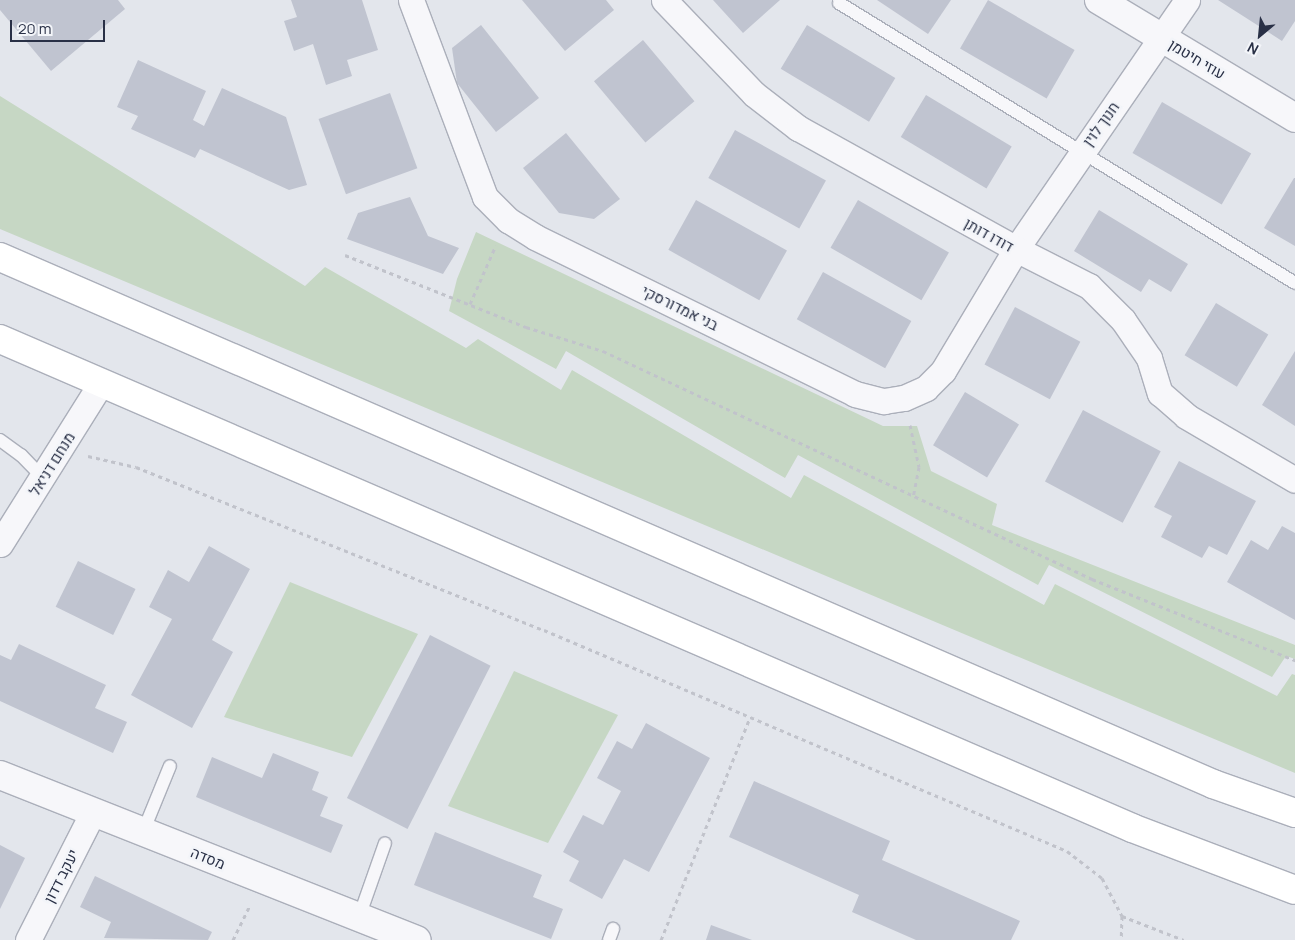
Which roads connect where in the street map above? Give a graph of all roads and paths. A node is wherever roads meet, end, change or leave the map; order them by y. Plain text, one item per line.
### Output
1 (411, 0) edge
2 (664, 0) edge
3 (1099, 0) edge
4 (1188, 0) edge
5 (839, 4) dead end
6 (1163, 38) junction
7 (1295, 118) edge
8 (1080, 153) junction
9 (508, 220) junction
10 (1016, 250) junction
11 (345, 254) dead end
12 (0, 257) edge
13 (1295, 283) edge
14 (470, 304) junction
15 (0, 340) edge
16 (101, 383) junction
17 (904, 398) junction
18 (0, 440) edge
19 (60, 450) junction
20 (1295, 480) edge
21 (33, 495) junction
22 (913, 498) junction
23 (0, 544) edge
24 (1295, 660) edge
25 (750, 717) junction
26 (170, 766) dead end
27 (0, 775) edge
28 (93, 812) junction
29 (1295, 813) edge
30 (143, 832) junction
31 (385, 843) dead end
32 (262, 879) junction
33 (1295, 890) edge
34 (1122, 916) junction
35 (359, 918) junction
36 (28, 940) edge
37 (233, 940) edge
38 (416, 940) edge
39 (661, 940) edge
40 (1120, 940) edge
41 (1184, 940) edge

1 - 9 street, בני אמדורסקי
2 - 10 street, דודו דותן
3 - 6 street, עוזי חיטמן
4 - 6 street, חנוך לוין
5 - 8 lane
6 - 7 street, עוזי חיטמן
6 - 8 street, חנוך לוין
8 - 10 street, חנוך לוין
8 - 13 lane
9 - 14 path
9 - 17 street, בני אמדורסקי
10 - 17 street, בני אמדורסקי
10 - 20 street, דודו דותן
11 - 14 path
12 - 29 highway
14 - 22 path
15 - 16 highway
16 - 19 street, מנחם דניאל
16 - 33 highway
17 - 22 path
18 - 21 lane
19 - 21 street, מנחם דניאל
19 - 25 path
21 - 23 street, מנחם דניאל
22 - 24 path
25 - 34 path
25 - 39 path
26 - 30 lane
27 - 28 street, מסדה
28 - 30 street, מסדה
28 - 36 street, יעקב דדון
30 - 32 street, מסדה
31 - 35 lane
32 - 35 street, מסדה
32 - 37 path
34 - 40 path
34 - 41 path
35 - 38 street, מסדה

